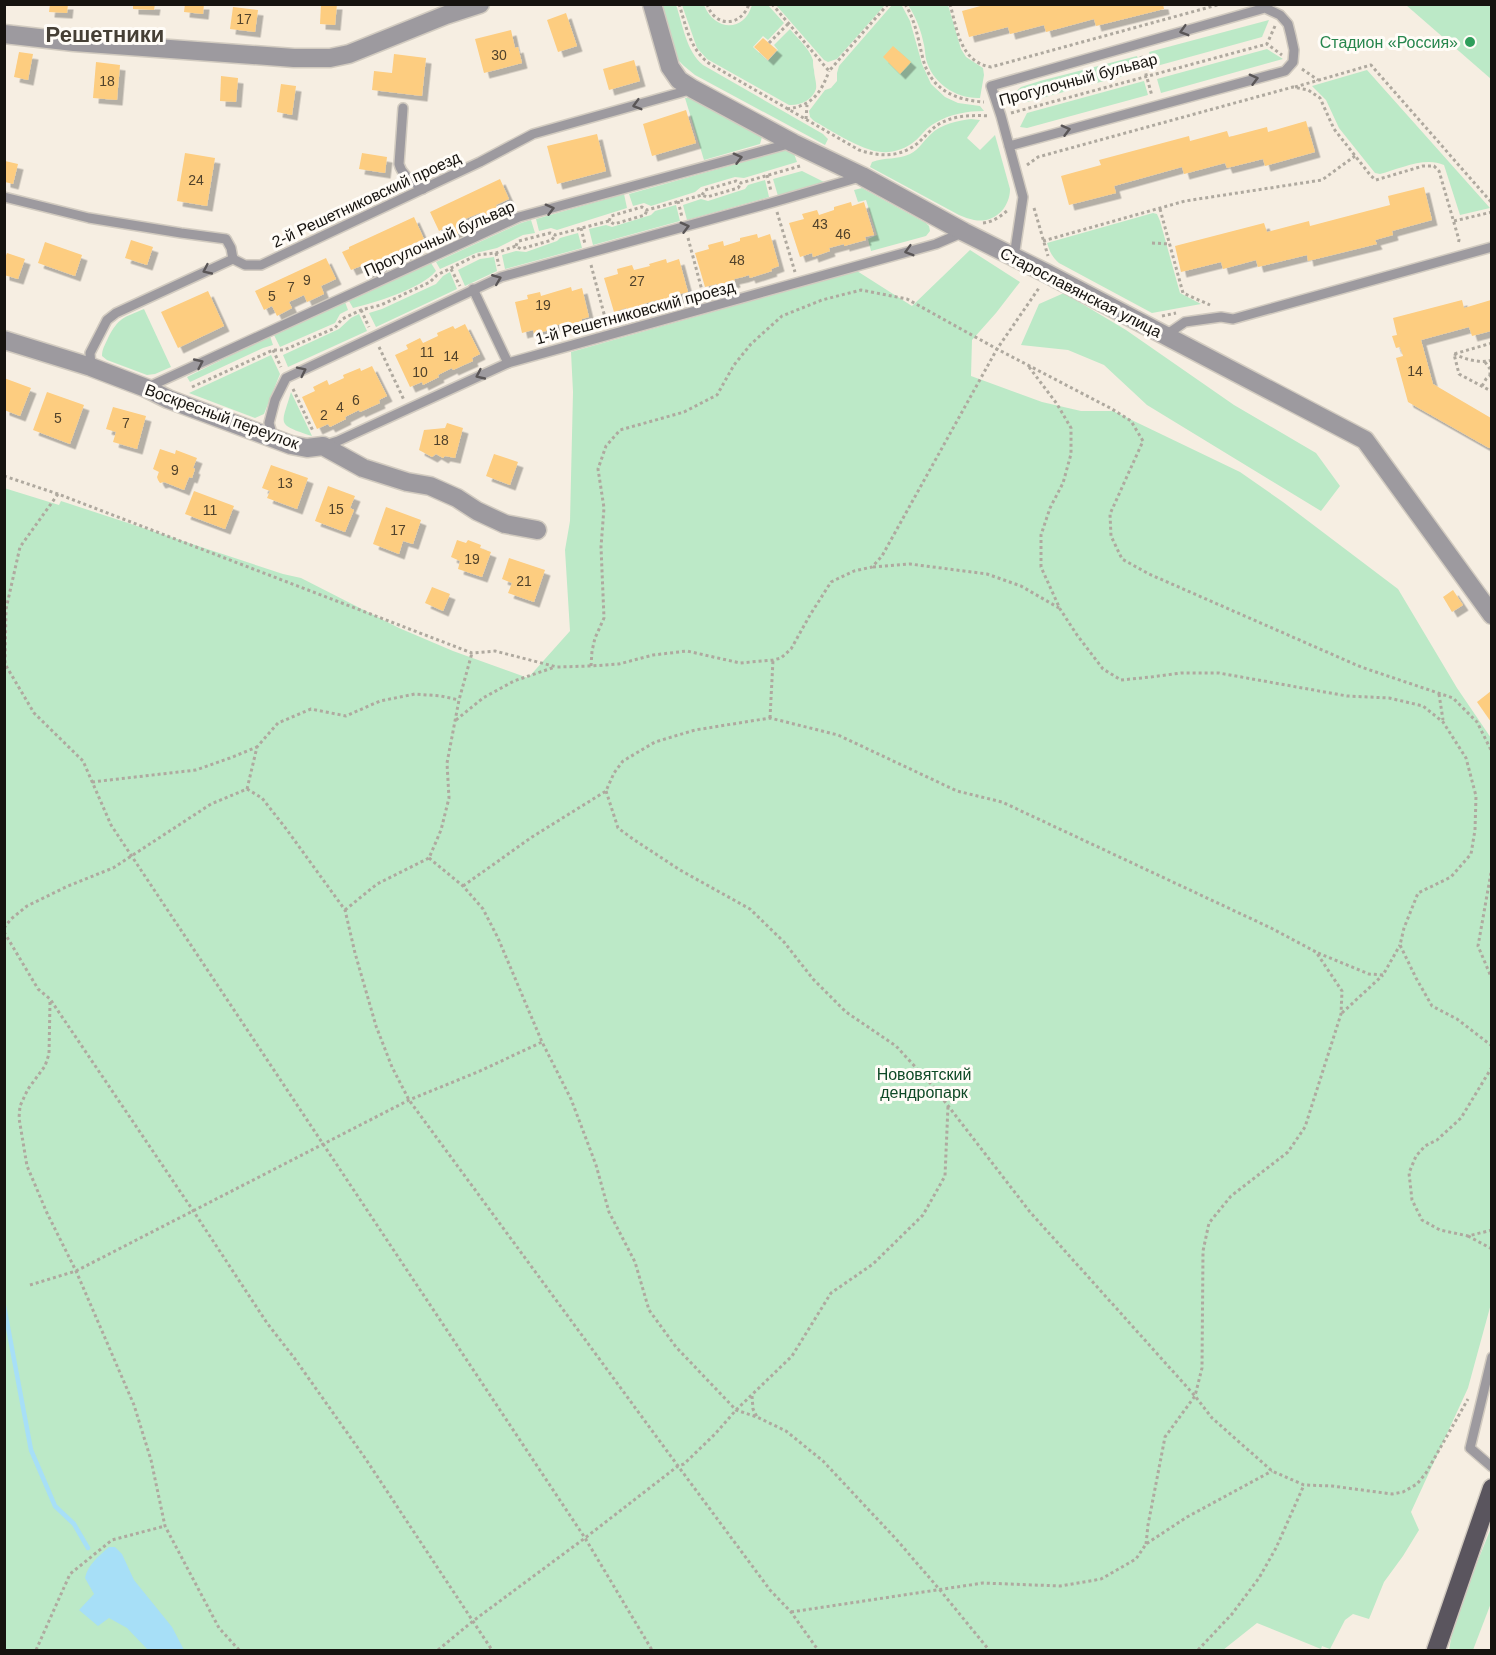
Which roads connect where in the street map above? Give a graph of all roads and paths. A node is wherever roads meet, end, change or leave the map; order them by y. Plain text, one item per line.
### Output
1 (480, 4) edge
2 (652, 4) edge
3 (679, 4) edge
4 (707, 4) edge
5 (749, 4) edge
6 (772, 4) edge
7 (888, 4) edge
8 (904, 4) edge
9 (950, 4) edge
10 (1221, 4) edge
11 (788, 24) junction
12 (4, 34) edge
13 (769, 43) dead end
14 (1138, 44) junction
15 (1267, 44) dead end
16 (829, 71) junction
17 (1147, 77) junction
18 (1293, 87) junction
19 (693, 89) junction
20 (807, 103) junction
21 (1155, 106) junction
22 (403, 108) dead end
23 (787, 109) junction
24 (1001, 116) junction
25 (806, 120) junction
26 (793, 143) junction
27 (1010, 146) junction
28 (1355, 156) junction
29 (824, 158) junction
30 (1024, 167) dead end
31 (767, 176) junction
32 (862, 176) junction
33 (741, 183) junction
34 (423, 189) junction
35 (702, 195) junction
36 (4, 197) edge
37 (1032, 199) dead end
38 (678, 201) junction
39 (1012, 201) dead end
40 (774, 202) junction
41 (1491, 203) edge
42 (1160, 209) junction
43 (647, 210) junction
44 (1491, 212) edge
45 (609, 221) junction
46 (1454, 221) junction
47 (981, 223) dead end
48 (685, 226) junction
49 (581, 228) junction
50 (964, 232) junction
51 (555, 235) junction
52 (1043, 241) junction
53 (1152, 243) dead end
54 (1170, 244) junction
55 (516, 246) junction
56 (1454, 247) dead end
57 (1491, 247) edge
58 (587, 254) junction
59 (1014, 257) junction
60 (232, 259) junction
61 (1050, 268) junction
62 (451, 269) junction
63 (798, 282) junction
64 (473, 290) junction
65 (463, 294) junction
66 (1210, 305) junction
67 (1218, 305) dead end
68 (706, 308) junction
69 (1198, 308) dead end
70 (361, 310) junction
71 (1186, 310) dead end
72 (1163, 315) dead end
73 (610, 334) junction
74 (1166, 335) junction
75 (374, 336) junction
76 (4, 340) edge
77 (1491, 344) edge
78 (997, 349) junction
79 (273, 350) junction
80 (1454, 354) junction
81 (1491, 360) edge
82 (1485, 362) junction
83 (508, 363) junction
84 (1028, 366) junction
85 (91, 367) junction
86 (1491, 374) edge
87 (286, 378) junction
88 (1482, 386) junction
89 (192, 387) dead end
90 (146, 388) junction
91 (1491, 389) edge
92 (287, 393) dead end
93 (408, 408) junction
94 (273, 437) junction
95 (318, 439) junction
96 (4, 476) edge
97 (58, 494) junction
98 (537, 530) dead end
99 (872, 567) junction
100 (1060, 609) junction
101 (1491, 615) edge
102 (472, 652) junction
103 (773, 662) junction
104 (5, 664) edge
105 (591, 666) junction
106 (557, 667) junction
107 (1439, 694) junction
108 (459, 700) junction
109 (770, 718) junction
110 (455, 721) junction
111 (1443, 722) junction
112 (257, 747) junction
113 (1491, 752) edge
114 (92, 782) junction
115 (247, 789) junction
116 (606, 791) junction
117 (132, 856) junction
118 (429, 858) junction
119 (1491, 867) edge
120 (463, 886) junction
121 (345, 910) junction
122 (4, 930) edge
123 (1400, 945) junction
124 (1316, 952) junction
125 (1383, 975) junction
126 (1491, 979) edge
127 (50, 999) junction
128 (1341, 1014) junction
129 (542, 1042) junction
130 (1491, 1046) edge
131 (1491, 1067) edge
132 (410, 1100) junction
133 (948, 1106) junction
134 (324, 1144) junction
135 (194, 1212) junction
136 (1491, 1230) edge
137 (1468, 1236) junction
138 (1491, 1249) edge
139 (76, 1271) junction
140 (30, 1285) dead end
141 (1491, 1357) edge
142 (752, 1396) junction
143 (1195, 1396) junction
144 (1470, 1396) dead end
145 (736, 1410) junction
146 (757, 1417) junction
147 (678, 1466) junction
148 (1491, 1467) edge
149 (1272, 1471) junction
150 (1304, 1485) junction
151 (1491, 1488) edge
152 (165, 1526) junction
153 (585, 1538) junction
154 (1146, 1544) junction
155 (940, 1590) junction
156 (791, 1612) junction
157 (473, 1621) junction
158 (37, 1650) edge
159 (239, 1650) edge
160 (438, 1650) edge
161 (492, 1650) edge
162 (652, 1650) edge
163 (818, 1650) edge
164 (989, 1650) edge
165 (1197, 1650) edge
166 (1436, 1650) edge

1 - 12 street
2 - 19 street, Старославянская улица
3 - 23 path, Прогулочный бульвар
4 - 5 path
6 - 11 path
7 - 16 path
8 - 24 path
9 - 10 path
11 - 13 path
11 - 16 path
14 - 17 path
21 -> 14 lane
14 - 24 lane
15 - 17 path, Прогулочный бульвар
16 - 20 path
17 - 21 path
17 - 24 path, Прогулочный бульвар
18 - 28 path
18 - 30 path
18 - 41 path
19 - 26 street, Старославянская улица
19 -> 34 lane, 2-й Решетниковский проезд
20 - 23 path
20 - 25 path
27 -> 21 lane
22 - 34 lane
23 - 25 path, Прогулочный бульвар
24 - 25 path, Прогулочный бульвар
24 - 27 lane
26 - 29 street, Старославянская улица
90 -> 26 lane, Прогулочный бульвар
27 - 59 lane
28 - 42 path
28 - 46 path
29 - 31 path, Прогулочный бульвар
29 - 32 street, Старославянская улица
31 - 33 path, Прогулочный бульвар
31 - 40 path
32 - 40 lane
32 - 50 street, Старославянская улица
33 - 35 path, Прогулочный бульвар
33 - 35 path, Прогулочный бульвар
34 - 60 lane, 2-й Решетниковский проезд
35 - 38 path, Прогулочный бульвар
36 - 60 lane
37 - 52 path
38 - 43 path, Прогулочный бульвар
38 - 48 path
39 - 47 path
40 - 48 lane
40 - 63 path
42 - 52 path
42 - 54 path
43 - 45 path, Прогулочный бульвар
43 - 45 path, Прогулочный бульвар
44 - 46 path
45 - 49 path, Прогулочный бульвар
46 - 56 path
48 - 58 lane
48 - 68 path
49 - 51 path, Прогулочный бульвар
49 - 58 path
50 - 59 street, Старославянская улица
50 -> 63 lane, 1-й Решетниковский проезд
51 - 55 path, Прогулочный бульвар
51 - 55 path, Прогулочный бульвар
52 - 61 path
53 - 54 path
54 - 66 path
55 - 62 path, Прогулочный бульвар
57 - 74 lane
64 -> 58 lane
58 - 73 path
59 - 61 street, Старославянская улица
60 -> 85 lane
61 - 74 street, Старославянская улица
61 - 78 path
62 - 65 path
62 - 70 path, Прогулочный бульвар
63 - 68 lane, 1-й Решетниковский проезд
64 - 65 lane
64 - 83 lane
65 - 75 lane
66 - 67 path
66 - 69 path
68 - 73 lane, 1-й Решетниковский проезд
70 - 75 path
70 - 79 path, Прогулочный бульвар
71 - 72 path
73 - 83 lane, 1-й Решетниковский проезд
74 - 101 street, Старославянская улица
87 -> 75 lane
75 - 93 path
76 - 85 street, Воскресный переулок
77 - 80 path
78 - 84 path
78 - 99 path
78 - 105 path
79 - 87 path
79 - 89 path, Прогулочный бульвар
80 - 82 path
80 - 88 path
81 - 82 path
82 - 86 path
83 -> 93 lane, 1-й Решетниковский проезд
84 - 100 path
84 - 107 path
85 - 90 street, Воскресный переулок
86 - 88 path
87 - 94 lane
88 - 91 path
90 - 94 street, Воскресный переулок
92 - 95 path
93 - 95 lane, 1-й Решетниковский проезд
94 - 95 street, Воскресный переулок
95 - 98 street, Воскресный переулок
96 - 97 path
97 - 102 path
97 - 104 path
99 - 100 path
99 - 103 path
100 - 111 path
102 - 106 path
102 - 108 path
103 - 105 path
103 - 109 path
104 - 114 path
105 - 106 path
106 - 110 path
107 - 111 path
107 - 113 path
108 - 110 path
108 - 112 path
109 - 116 path
109 - 124 path
110 - 118 path
111 - 123 path
112 - 114 path
112 - 115 path
114 - 117 path
115 - 117 path
115 - 121 path
116 - 120 path
116 - 133 path
117 - 122 path
117 - 134 path
118 - 120 path
118 - 121 path
119 - 126 path
120 - 129 path
121 - 132 path
122 - 127 path
123 - 125 path
123 - 130 path
124 - 125 path
124 - 128 path
125 - 128 path
127 - 135 path
127 - 139 path
128 - 143 path
129 - 132 path
129 - 145 path
131 - 137 path
132 - 134 path
132 - 147 path
133 - 142 path
133 - 143 path
134 - 135 path
134 - 153 path
135 - 139 path
135 - 157 path
136 - 137 path
137 - 138 path
139 - 140 path
139 - 152 path
141 - 148 lane
142 - 145 path
142 - 146 path
143 - 149 path
143 - 154 path
144 - 150 path
145 - 146 path
145 - 147 path
146 - 155 path
147 - 153 path
147 - 156 path
149 - 150 path
149 - 154 path
150 - 165 path
151 - 166 main road
152 - 158 path
152 - 159 path
153 - 157 path
153 - 162 path
154 - 155 path
155 - 156 path
155 - 164 path
156 - 163 path
157 - 160 path
157 - 161 path

